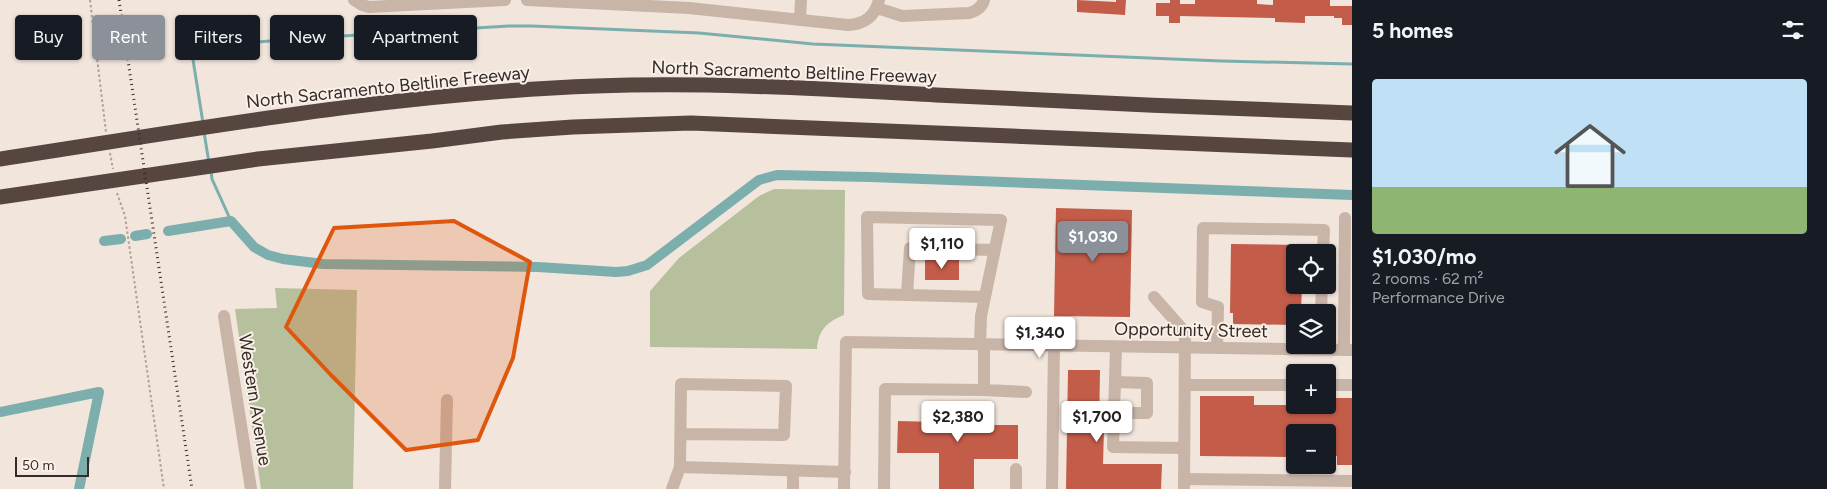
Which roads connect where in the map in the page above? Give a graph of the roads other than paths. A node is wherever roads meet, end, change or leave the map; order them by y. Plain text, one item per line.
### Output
1 (354, 0) edge
2 (505, 0) edge
3 (527, 0) edge
4 (801, 0) edge
5 (984, 0) edge
6 (878, 4) edge
7 (800, 20) junction
8 (1352, 111) edge
9 (1352, 150) edge
10 (1, 158) edge
11 (0, 197) edge
12 (1345, 218) dead end
13 (1323, 244) edge
14 (994, 250) junction
15 (907, 295) junction
16 (984, 298) junction
17 (1154, 298) dead end
18 (1348, 313) edge
19 (224, 316) dead end
20 (982, 345) junction
21 (1054, 346) junction
22 (1116, 347) junction
23 (1186, 348) junction
24 (1217, 348) junction
25 (1348, 350) edge
26 (1115, 382) junction
27 (1185, 385) junction
28 (1286, 385) edge
29 (1336, 385) edge
30 (1352, 386) edge
31 (984, 390) junction
32 (1026, 392) dead end
33 (447, 400) dead end
34 (1114, 413) junction
35 (681, 434) junction
36 (1184, 448) junction
37 (680, 467) junction
38 (1016, 469) dead end
39 (793, 471) junction
40 (845, 472) junction
41 (1352, 481) edge
42 (1184, 484) edge
43 (1294, 485) edge
44 (251, 489) edge
45 (445, 489) edge
46 (672, 489) edge
47 (792, 489) edge
48 (844, 489) edge
49 (884, 489) edge
50 (1016, 489) edge
51 (1052, 489) edge

1 - 2 street
3 - 7 street
4 - 7 street
5 - 6 street
6 - 7 street
8 - 10 highway, North Sacramento Beltline Freeway
9 - 11 highway
12 - 18 street
13 - 24 street
14 - 15 street
14 - 15 street
14 - 16 street
15 - 16 street
16 - 20 street
17 - 23 street
18 - 25 street
19 - 44 street, Western Avenue
20 - 21 street, Opportunity Street
20 - 31 street
20 - 40 street, Opportunity Street
21 - 22 street, Opportunity Street
21 - 51 street
22 - 23 street, Opportunity Street
22 - 26 street
23 - 24 street, Opportunity Street
23 - 27 street
24 - 25 street, Opportunity Street
26 - 34 street
26 - 34 street
27 - 28 street
27 - 36 street
29 - 30 street
31 - 32 street
31 - 49 street
33 - 45 street
34 - 36 street
35 - 35 street
35 - 37 street
36 - 42 street
37 - 39 street
37 - 46 street
38 - 50 street
39 - 40 street
39 - 47 street
40 - 48 street, Opportunity Street
41 - 43 street
42 - 43 street

